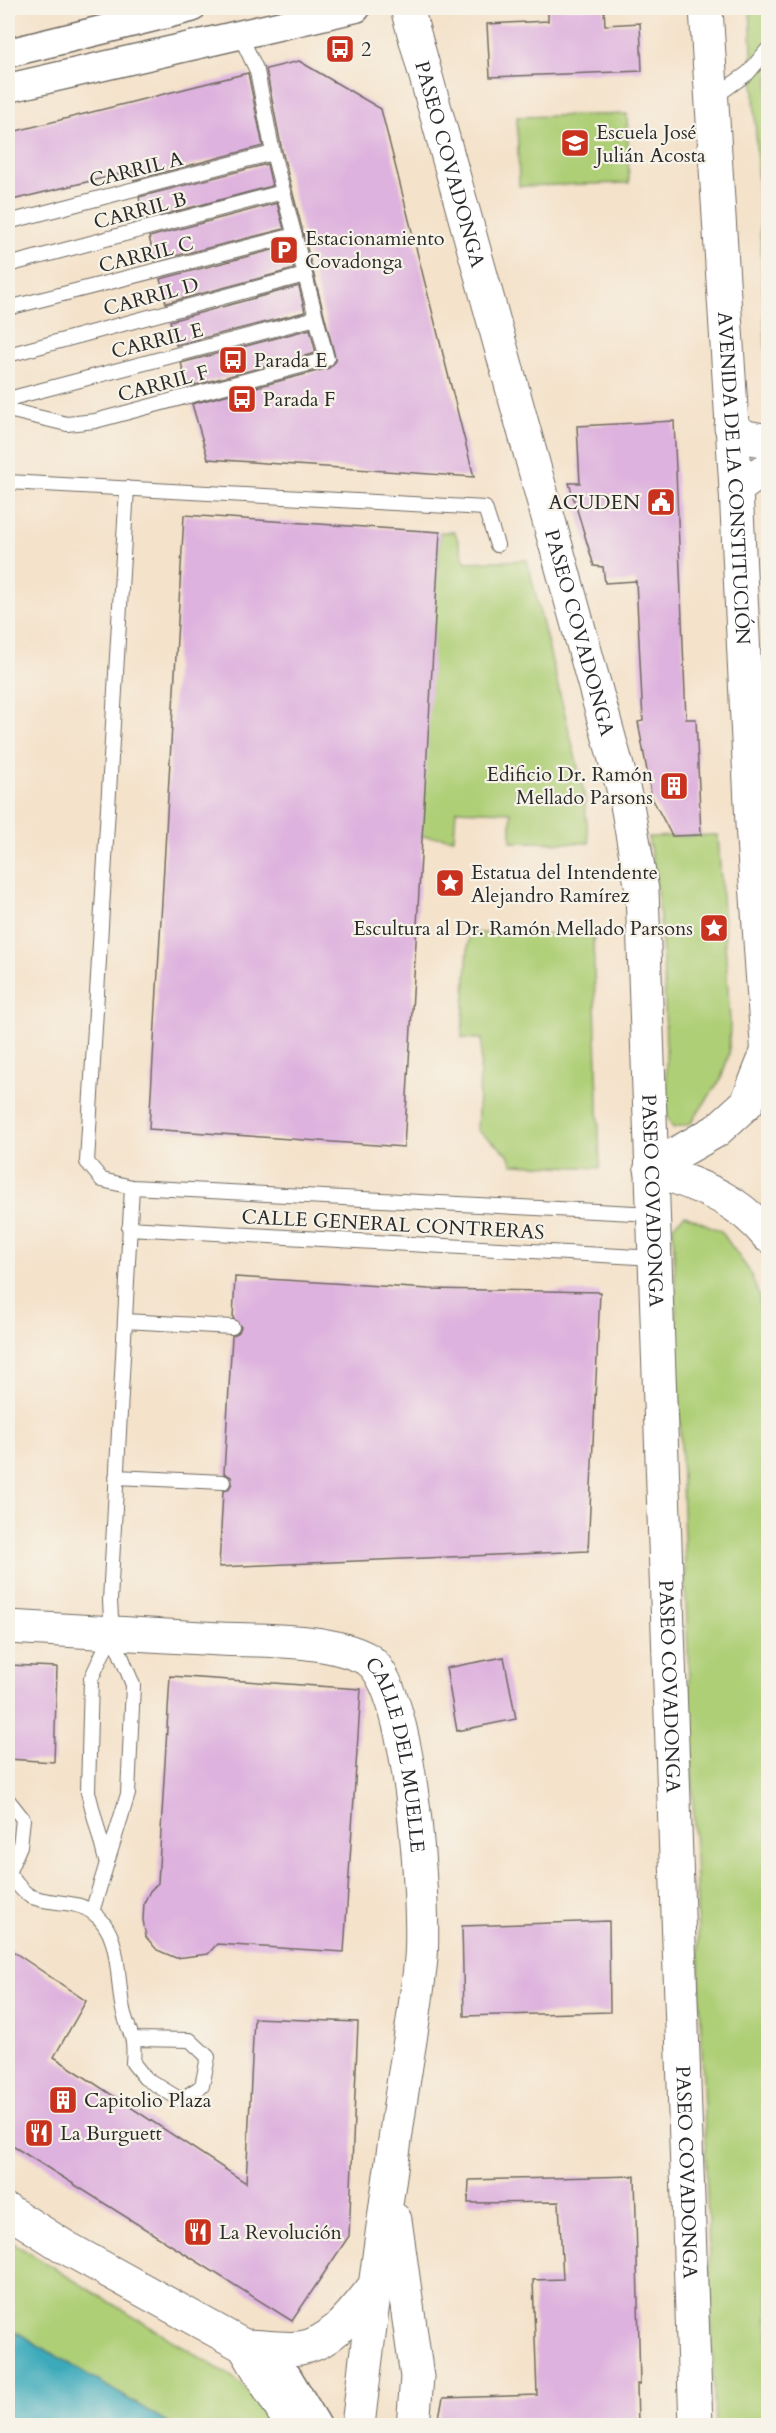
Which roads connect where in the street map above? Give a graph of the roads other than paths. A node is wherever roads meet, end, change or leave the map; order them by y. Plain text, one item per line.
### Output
1 (356, 8) edge
2 (407, 8) edge
3 (706, 8) edge
4 (181, 9) edge
5 (240, 35) junction
6 (768, 49) edge
7 (8, 53) edge
8 (8, 88) edge
9 (711, 99) junction
10 (273, 153) junction
11 (283, 192) junction
12 (8, 222) edge
13 (294, 235) junction
14 (8, 266) edge
15 (305, 275) junction
16 (8, 308) edge
17 (316, 318) junction
18 (8, 355) edge
19 (8, 399) edge
20 (8, 410) edge
21 (731, 427) junction
22 (768, 441) edge
23 (768, 470) edge
24 (8, 482) edge
25 (127, 488) junction
26 (736, 489) junction
27 (497, 545) dead end
28 (768, 1050) edge
29 (768, 1057) edge
30 (651, 1168) junction
31 (132, 1187) junction
32 (653, 1214) junction
33 (129, 1228) junction
34 (768, 1236) edge
35 (655, 1258) junction
36 (125, 1321) junction
37 (232, 1328) dead end
38 (116, 1477) junction
39 (224, 1482) dead end
40 (8, 1627) edge
41 (112, 1633) junction
42 (8, 1800) edge
43 (106, 1861) junction
44 (8, 1873) edge
45 (92, 1912) junction
46 (135, 2039) junction
47 (389, 2180) junction
48 (8, 2211) edge
49 (374, 2287) junction
50 (244, 2346) junction
51 (292, 2426) edge
52 (317, 2426) edge
53 (358, 2426) edge
54 (413, 2426) edge
55 (696, 2426) edge

1 - 5 street
2 - 30 main road, PASEO COVADONGA
3 - 9 main road, AVENIDA DE LA CONSTITUCIÓN
4 - 5 street
4 - 7 street
5 - 8 street
5 - 10 lane
6 - 9 lane
9 - 21 main road, AVENIDA DE LA CONSTITUCIÓN
10 - 11 lane
10 - 12 lane, CARRIL A
11 - 13 lane
11 - 14 lane, CARRIL B
13 - 15 lane
13 - 16 lane, CARRIL C
15 - 17 lane
15 - 18 lane, CARRIL D
17 - 19 lane, CARRIL E
17 - 20 lane, CARRIL F
21 - 22 main road
21 - 26 main road, AVENIDA DE LA CONSTITUCIÓN
23 - 26 main road
24 - 25 lane
25 - 27 lane
25 - 31 lane, CALLE GENERAL CONTRERAS
26 - 28 main road, AVENIDA DE LA CONSTITUCIÓN
28 - 29 main road, AVENIDA DE LA CONSTITUCIÓN
28 - 30 main road
30 - 32 main road, PASEO COVADONGA
30 - 34 main road
31 - 32 lane, CALLE GENERAL CONTRERAS
31 - 33 lane
32 - 35 main road, PASEO COVADONGA
33 - 35 lane, CALLE GENERAL CONTRERAS
33 - 36 lane
35 - 55 main road, PASEO COVADONGA
36 - 37 lane
36 - 38 lane
38 - 39 lane
38 - 41 lane
40 - 41 main road, CALLE DEL MUELLE
41 - 43 lane
41 - 43 lane
41 - 47 main road, CALLE DEL MUELLE
42 - 44 lane
43 - 45 lane
44 - 45 lane
45 - 46 lane
46 - 46 lane
47 - 49 main road, CALLE DEL MUELLE
47 - 54 main road, CALLE DEL MUELLE
48 - 50 main road
49 - 50 main road
49 - 53 main road, CALLE DEL MUELLE
50 - 51 main road
50 - 52 street

